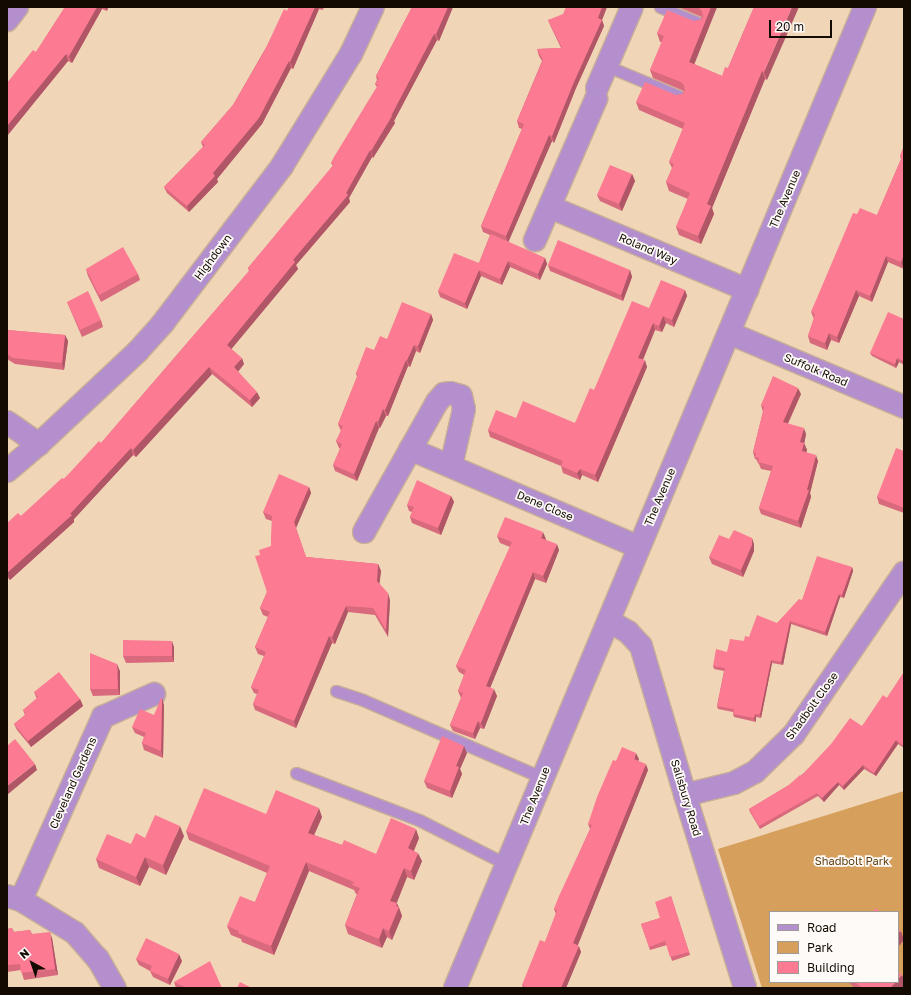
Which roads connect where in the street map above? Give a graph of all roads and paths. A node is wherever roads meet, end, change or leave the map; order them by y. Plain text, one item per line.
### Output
1 (17, 7) edge
2 (373, 7) edge
3 (632, 7) edge
4 (660, 7) edge
5 (865, 7) edge
6 (7, 20) edge
7 (699, 23) edge
8 (607, 66) junction
9 (681, 97) edge
10 (550, 207) junction
11 (536, 240) dead end
12 (747, 290) junction
13 (729, 333) junction
14 (904, 407) edge
15 (7, 422) edge
16 (39, 444) junction
17 (410, 449) junction
18 (451, 466) junction
19 (7, 471) edge
20 (364, 532) dead end
21 (639, 547) junction
22 (904, 573) edge
23 (609, 621) junction
24 (336, 691) dead end
25 (154, 694) dead end
26 (296, 773) dead end
27 (543, 778) junction
28 (685, 795) junction
29 (508, 865) junction
30 (14, 898) edge
31 (115, 988) edge
32 (456, 988) edge
33 (745, 988) edge

1 - 6 street
2 - 16 street, Highdown
3 - 8 street
4 - 7 lane
5 - 12 street, The Avenue
8 - 9 lane
8 - 10 street
10 - 11 street
10 - 12 street, Roland Way
12 - 13 street, The Avenue
13 - 14 street, Suffolk Road
13 - 21 street, The Avenue
15 - 16 street
16 - 19 street, Highdown
17 - 18 street, Dene Close
17 - 18 street
17 - 20 street
18 - 21 street, Dene Close
21 - 23 street, The Avenue
22 - 28 street, Shadbolt Close
23 - 27 street, The Avenue
23 - 28 street, Salisbury Road
24 - 27 lane
25 - 30 street, Cleveland Gardens
26 - 29 lane
27 - 29 street, The Avenue
28 - 33 street, Salisbury Road
29 - 32 street, The Avenue
30 - 31 street, Cleveland Gardens

